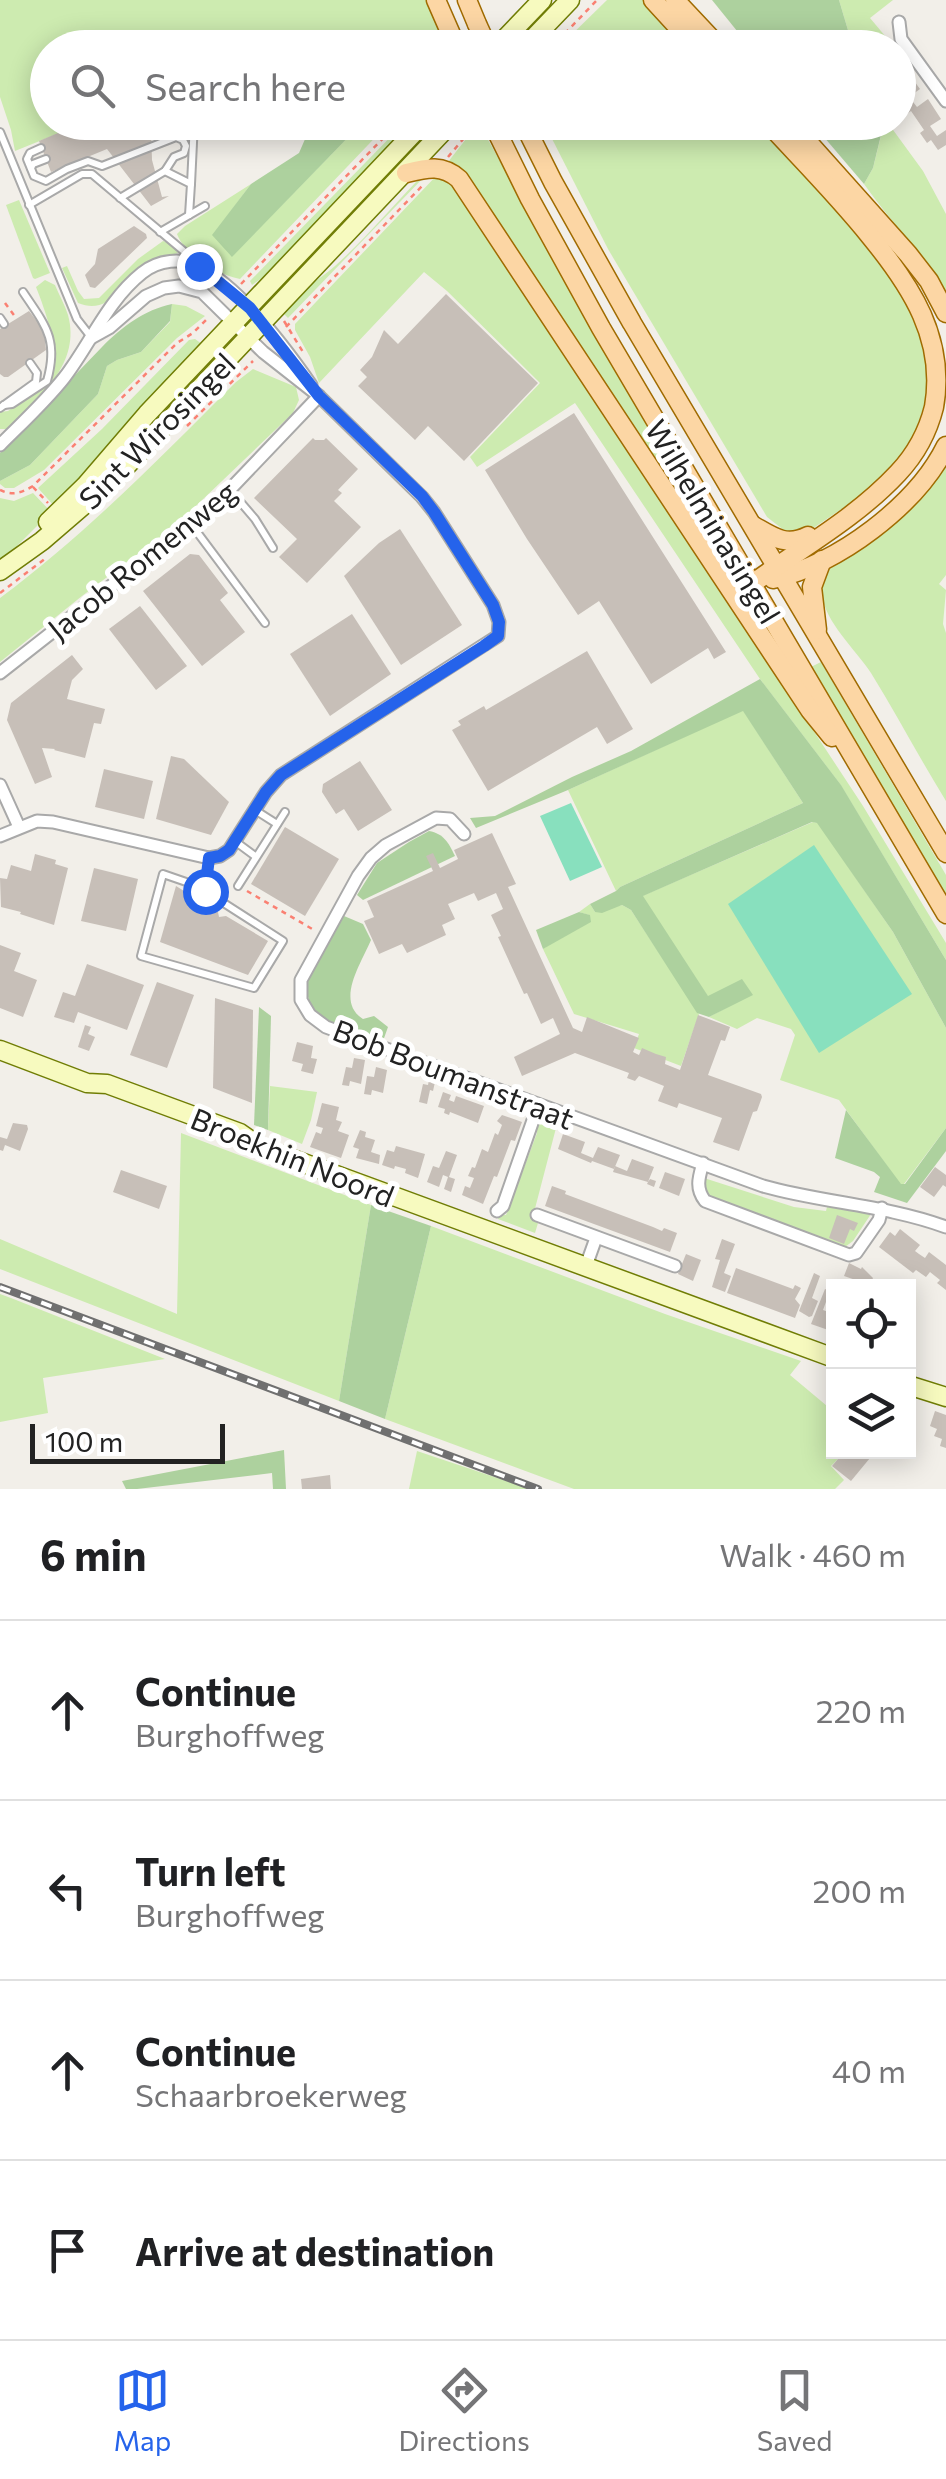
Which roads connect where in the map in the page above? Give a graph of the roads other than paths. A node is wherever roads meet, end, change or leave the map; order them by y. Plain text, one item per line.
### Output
1 (436, 0) edge
2 (467, 0) edge
3 (542, 0) edge
4 (570, 0) edge
5 (653, 0) edge
6 (675, 0) edge
7 (898, 22) dead end
8 (449, 30) edge
9 (480, 30) edge
10 (513, 30) edge
11 (541, 30) edge
12 (680, 30) edge
13 (703, 30) edge
14 (900, 30) edge
15 (916, 58) edge
16 (944, 95) edge
17 (0, 132) edge
18 (166, 140) edge
19 (183, 140) edge
20 (194, 140) edge
21 (408, 140) edge
22 (435, 140) edge
23 (500, 140) edge
24 (532, 140) edge
25 (784, 140) edge
26 (806, 140) edge
27 (41, 148) dead end
28 (46, 159) dead end
29 (30, 169) junction
30 (165, 171) junction
31 (406, 172) junction
32 (191, 184) junction
33 (120, 198) junction
34 (29, 205) junction
35 (205, 206) dead end
36 (189, 215) junction
37 (160, 232) junction
38 (192, 264) junction
39 (23, 292) dead end
40 (946, 313) edge
41 (256, 315) junction
42 (240, 331) junction
43 (92, 338) junction
44 (30, 364) dead end
45 (319, 396) junction
46 (2, 406) edge
47 (0, 444) edge
48 (946, 446) edge
49 (230, 490) junction
50 (846, 521) junction
51 (190, 524) junction
52 (750, 524) junction
53 (273, 548) dead end
54 (822, 560) junction
55 (0, 571) edge
56 (778, 572) junction
57 (752, 584) junction
58 (265, 623) dead end
59 (819, 640) junction
60 (0, 673) edge
61 (0, 784) edge
62 (876, 792) junction
63 (255, 810) junction
64 (285, 812) dead end
65 (276, 824) junction
66 (18, 827) junction
67 (464, 834) dead end
68 (0, 836) edge
69 (235, 841) junction
70 (946, 853) edge
71 (254, 856) junction
72 (209, 858) junction
73 (238, 886) road end
74 (205, 891) junction
75 (946, 914) edge
76 (0, 1050) edge
77 (538, 1106) junction
78 (703, 1164) junction
79 (882, 1208) junction
80 (498, 1211) dead end
81 (537, 1215) dead end
82 (946, 1227) edge
83 (596, 1238) junction
84 (586, 1266) junction
85 (675, 1266) dead end
86 (826, 1355) edge
87 (916, 1388) edge
88 (946, 1397) edge

1 - 8 main road
2 - 9 main road, bridge
3 - 10 main road
4 - 11 main road
5 - 12 main road
6 - 13 main road
7 - 14 street
15 - 16 street
17 - 34 lane
18 - 29 lane
19 - 30 lane
20 - 32 lane
21 - 41 main road, Sint Wirosingel
22 - 31 main road, Sint Wirosingel
23 - 57 main road, Wilhelminasingel
24 - 52 main road, Wilhelminasingel
25 - 50 main road
26 - 40 main road
27 - 29 lane
28 - 29 lane
30 - 32 lane
30 - 33 lane
31 - 41 main road, Sint Wirosingel
31 - 62 main road
32 - 36 lane
33 - 34 lane
33 - 37 lane
34 - 43 lane
35 - 36 lane
36 - 37 lane
37 - 38 lane
38 - 41 street
38 - 43 street
39 - 46 lane
41 - 42 main road, Sint Wirosingel
41 - 45 street
42 - 43 street
42 - 45 street
42 - 55 main road, Sint Wirosingel
43 - 47 street
44 - 46 lane
45 - 49 street, Jacob Romenweg
45 - 63 street
48 - 54 main road
49 - 51 street, Jacob Romenweg
49 - 53 lane
50 - 52 main road
50 - 56 main road
51 - 58 lane
51 - 60 street, Jacob Romenweg
52 - 56 main road, Wilhelminasingel
54 - 56 main road
54 - 59 main road
56 - 57 main road
56 - 59 main road, Wilhelminasingel
57 - 62 main road, Wilhelminasingel
59 - 70 main road, Wilhelminasingel
61 - 66 street
62 - 75 main road, Wilhelminasingel
63 - 65 lane
63 - 69 street
64 - 65 lane
65 - 71 lane
66 - 68 street
66 - 72 street
67 - 77 street, Bob Boumanstraat
69 - 71 lane
69 - 72 street
71 - 73 lane
72 - 74 lane
74 - 74 lane
76 - 84 main road, Broekhin Noord
77 - 78 street, Bob Boumanstraat
77 - 80 street
78 - 79 street, Bob Boumanstraat
78 - 79 street
79 - 82 street, Bob Boumanstraat
81 - 83 street
83 - 84 street
83 - 85 street
84 - 86 main road, Broekhin Noord
87 - 88 main road

